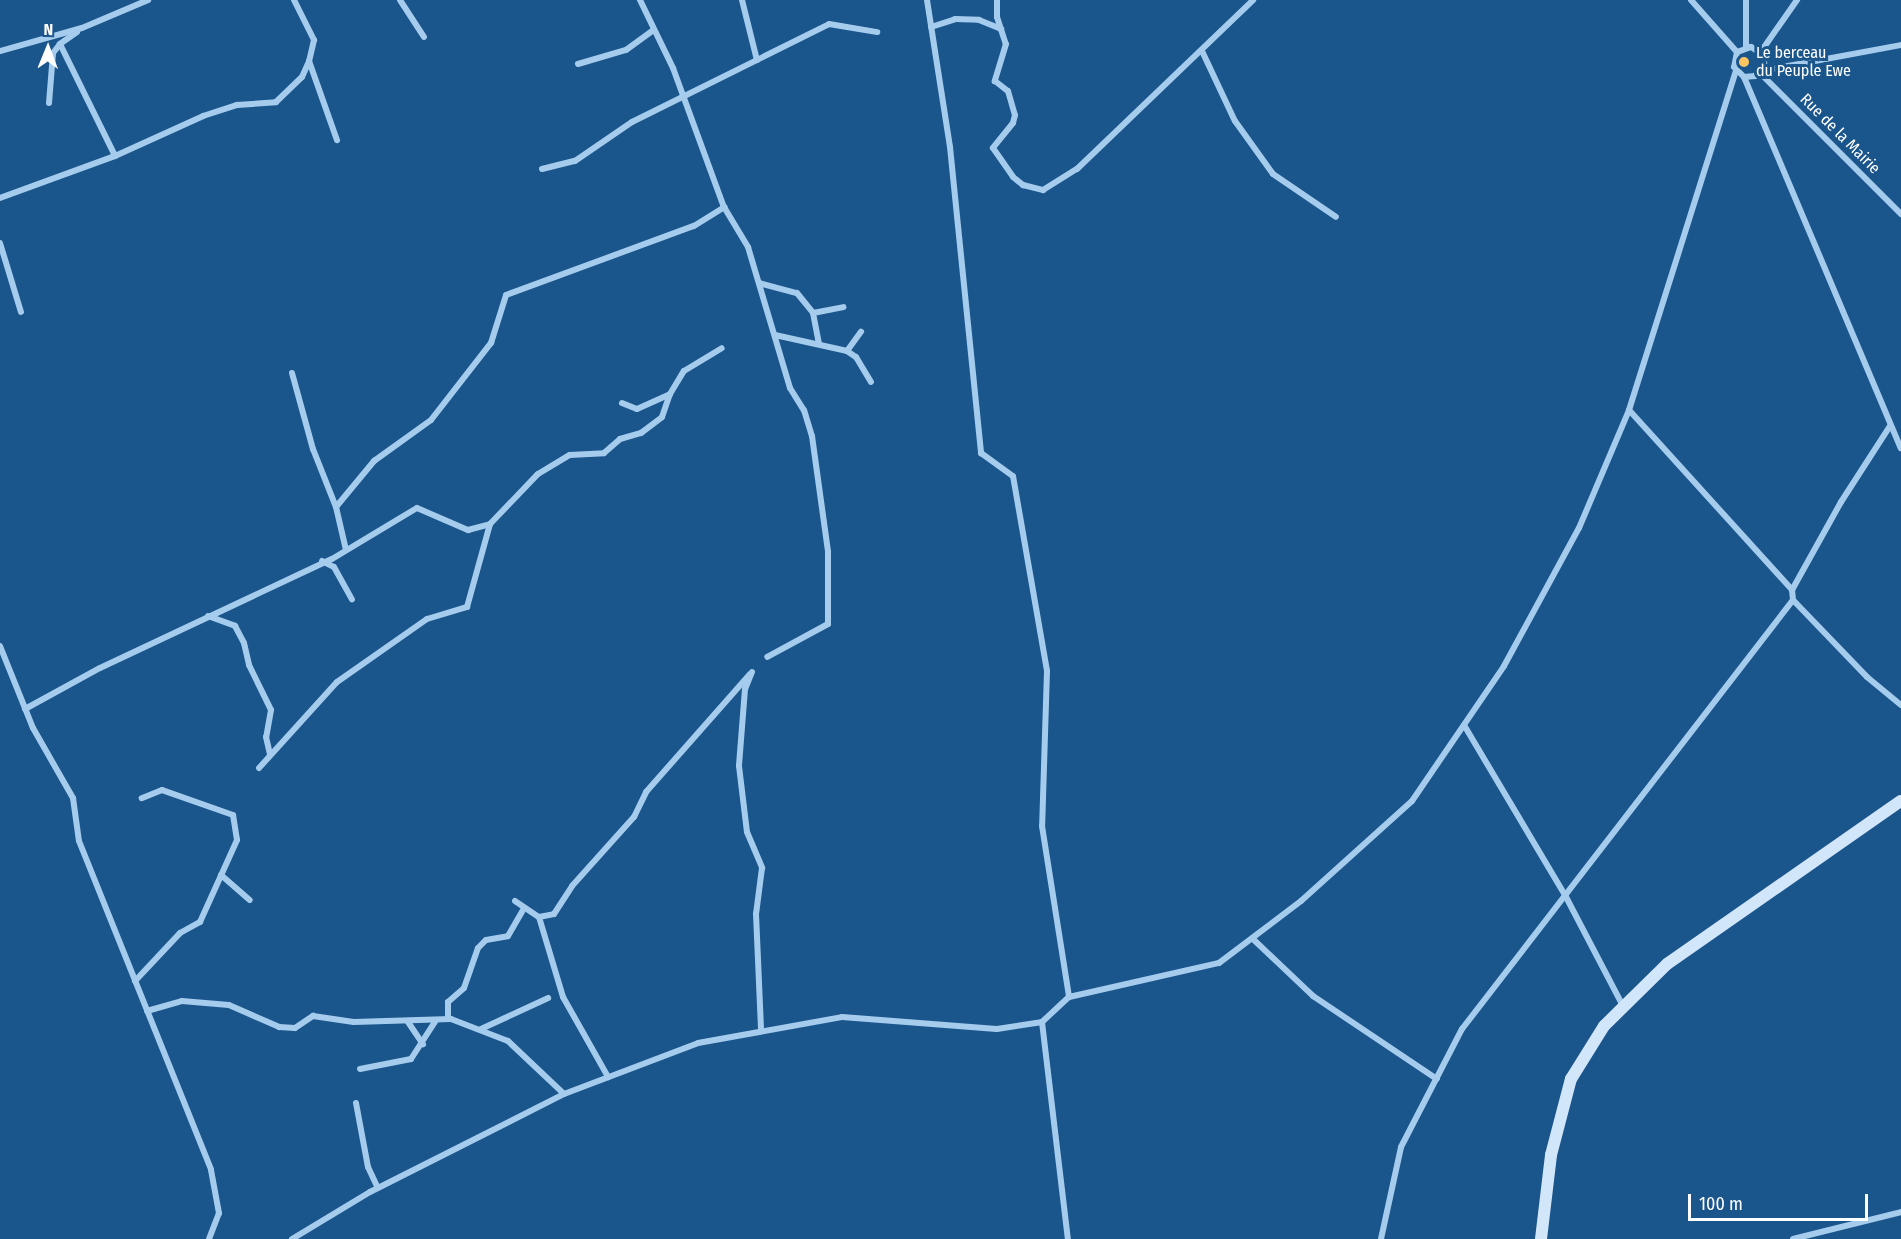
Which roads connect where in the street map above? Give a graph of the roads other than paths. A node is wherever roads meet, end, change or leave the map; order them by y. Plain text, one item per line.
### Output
1 (148, 0) edge
2 (294, 0) edge
3 (400, 0) edge
4 (640, 0) edge
5 (742, 0) edge
6 (927, 0) edge
7 (997, 0) edge
8 (1253, 0) edge
9 (1691, 0) edge
10 (1746, 0) edge
11 (1797, 0) edge
12 (931, 27) junction
13 (82, 28) junction
14 (1000, 29) junction
15 (654, 30) junction
16 (877, 32) dead end
17 (424, 37) dead end
18 (60, 44) junction
19 (1901, 45) edge
20 (1746, 47) junction
21 (0, 51) edge
22 (1202, 51) junction
23 (1737, 52) junction
24 (1760, 53) junction
25 (758, 60) junction
26 (309, 61) junction
27 (579, 64) dead end
28 (1736, 71) junction
29 (1760, 71) junction
30 (1744, 76) junction
31 (684, 97) junction
32 (49, 103) dead end
33 (337, 140) dead end
34 (115, 156) junction
35 (542, 169) dead end
36 (0, 198) edge
37 (724, 207) junction
38 (1901, 214) edge
39 (1336, 217) dead end
40 (0, 243) edge
41 (759, 283) junction
42 (843, 307) dead end
43 (21, 312) dead end
44 (813, 313) junction
45 (861, 332) dead end
46 (775, 335) junction
47 (819, 342) junction
48 (722, 348) dead end
49 (847, 351) junction
50 (292, 373) dead end
51 (870, 382) dead end
52 (670, 394) junction
53 (622, 403) dead end
54 (1629, 410) junction
55 (1890, 426) junction
56 (1901, 448) edge
57 (336, 507) junction
58 (490, 524) junction
59 (346, 549) junction
60 (321, 561) junction
61 (1792, 590) junction
62 (352, 599) dead end
63 (1792, 600) junction
64 (207, 616) junction
65 (0, 646) edge
66 (767, 657) dead end
67 (1901, 705) edge
68 (25, 709) junction
69 (1464, 725) junction
70 (270, 756) junction
71 (260, 768) dead end
72 (142, 798) dead end
73 (1901, 801) edge
74 (221, 875) junction
75 (1565, 895) junction
76 (250, 900) dead end
77 (514, 901) dead end
78 (523, 909) junction
79 (539, 917) junction
80 (1253, 939) junction
81 (135, 981) junction
82 (1068, 997) junction
83 (548, 998) dead end
84 (1624, 1007) junction
85 (147, 1011) junction
86 (448, 1019) junction
87 (436, 1020) junction
88 (408, 1022) junction
89 (1042, 1022) junction
90 (481, 1029) junction
91 (761, 1029) junction
92 (423, 1044) junction
93 (360, 1069) dead end
94 (608, 1077) junction
95 (1437, 1079) junction
96 (564, 1094) junction
97 (356, 1103) dead end
98 (378, 1188) junction
99 (1901, 1212) edge
100 (209, 1239) edge
101 (292, 1239) edge
102 (1068, 1239) edge
103 (1381, 1239) edge
104 (1541, 1239) edge
105 (1793, 1239) edge

1 - 13 street
2 - 26 street
3 - 17 street
4 - 15 street
5 - 25 street
6 - 12 street
7 - 14 street
8 - 22 street
9 - 23 street
10 - 20 street
11 - 24 street
12 - 14 street
12 - 82 street
13 - 18 street
13 - 21 street
14 - 22 street
15 - 27 street
15 - 31 street
16 - 25 street
18 - 32 street
18 - 34 street
19 - 29 street
20 - 23 street
20 - 24 street
22 - 39 street
23 - 28 street
24 - 29 street
25 - 31 street
26 - 33 street
26 - 34 street
28 - 30 street
28 - 54 street
29 - 30 street
29 - 38 street, Rue de la Mairie
30 - 55 street
31 - 35 street
31 - 37 street
34 - 36 street
37 - 41 street
37 - 57 street
40 - 43 street
41 - 44 street
41 - 46 street
42 - 44 street
44 - 47 street
45 - 49 street
46 - 47 street
46 - 66 street
47 - 49 street
48 - 52 street
49 - 51 street
50 - 57 street
52 - 53 street
52 - 58 street
54 - 61 street
54 - 69 street
55 - 56 street
55 - 61 street
57 - 59 street
58 - 59 street
58 - 70 street
59 - 60 street
60 - 62 street
60 - 64 street
61 - 63 street
63 - 67 street
63 - 75 street
64 - 68 street
64 - 70 street
65 - 68 street
68 - 81 street
69 - 75 street
69 - 80 street
70 - 71 street
72 - 74 street
73 - 84 street
74 - 76 street
74 - 81 street
75 - 84 street
75 - 95 street
77 - 78 street
78 - 79 street
78 - 86 street
79 - 91 street
79 - 94 street
80 - 82 street
80 - 95 street
81 - 85 street
82 - 89 street
83 - 90 street
84 - 104 street
85 - 88 street
85 - 100 street
86 - 87 street
86 - 90 street
87 - 88 street
87 - 92 street
88 - 92 street
89 - 91 street
89 - 102 street
90 - 96 street
91 - 94 street
92 - 93 street
94 - 96 street
95 - 103 street
96 - 98 street
97 - 98 street
98 - 101 street
99 - 105 street

